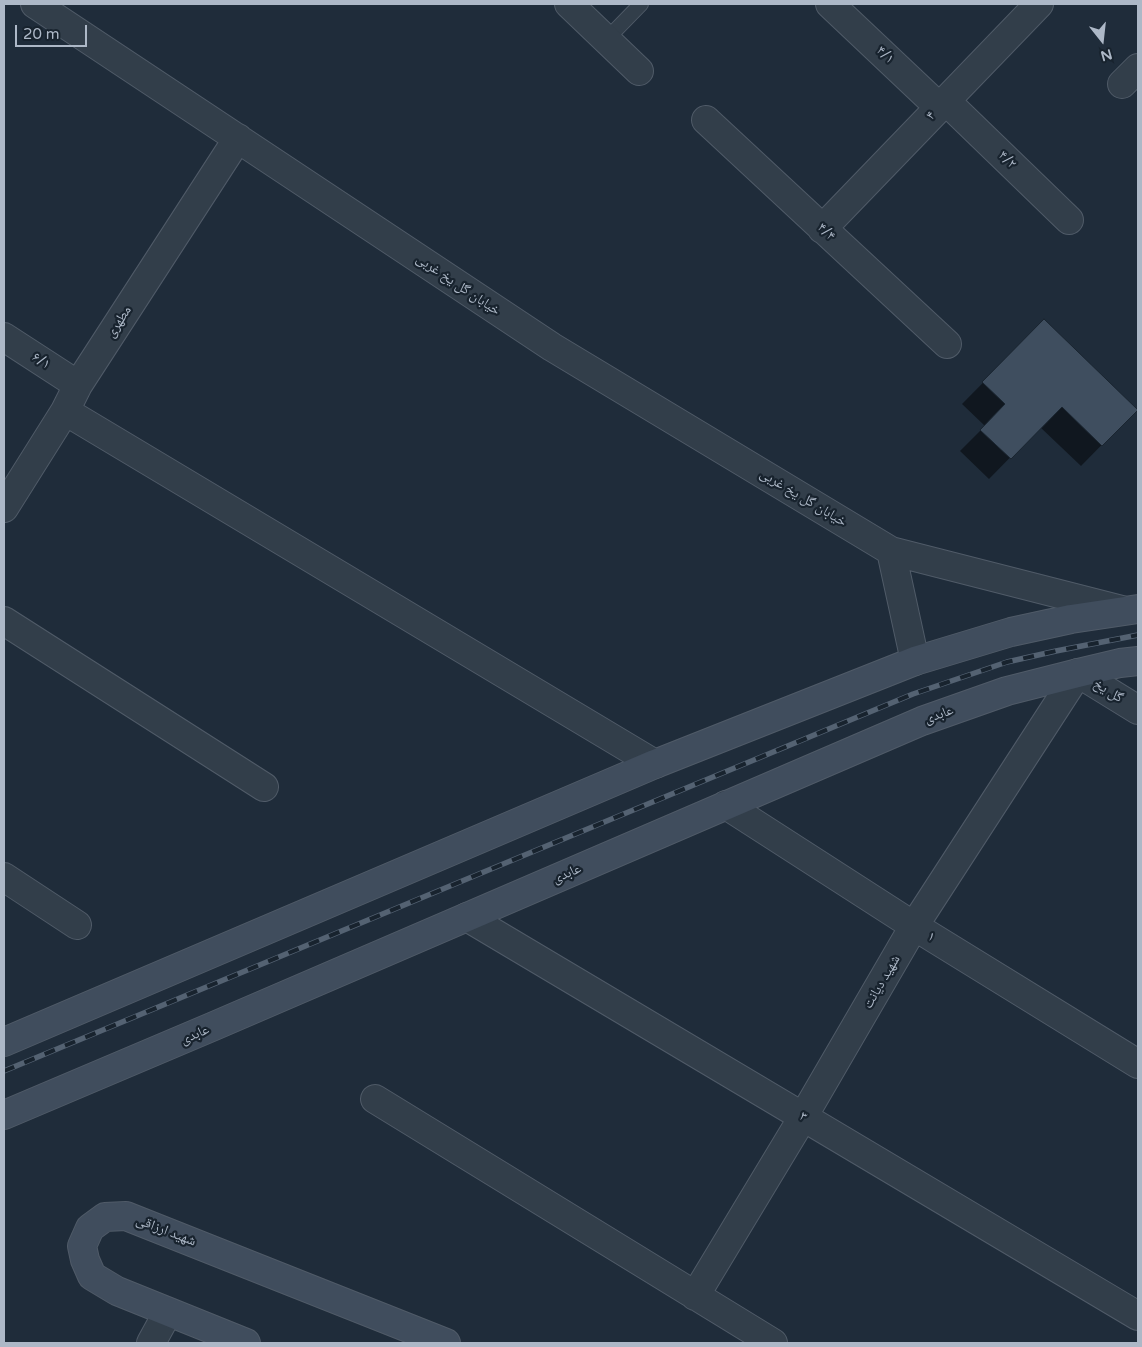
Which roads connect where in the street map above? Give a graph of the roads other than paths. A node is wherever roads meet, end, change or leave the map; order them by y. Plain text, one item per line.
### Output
1 (35, 4) edge
2 (569, 4) edge
3 (641, 4) edge
4 (830, 4) edge
5 (1040, 4) edge
6 (606, 40) junction
7 (639, 71) dead end
8 (943, 104) junction
9 (706, 120) dead end
10 (238, 138) junction
11 (1069, 220) dead end
12 (822, 228) junction
13 (4, 337) edge
14 (947, 344) dead end
15 (78, 385) junction
16 (65, 411) junction
17 (4, 508) edge
18 (891, 551) junction
19 (1130, 610) edge
20 (4, 621) edge
21 (915, 661) junction
22 (1138, 661) edge
23 (1078, 673) junction
24 (1138, 710) edge
25 (655, 764) junction
26 (264, 787) dead end
27 (726, 806) junction
28 (4, 877) edge
29 (468, 917) junction
30 (77, 925) dead end
31 (914, 926) junction
32 (4, 1042) edge
33 (1138, 1064) edge
34 (376, 1099) dead end
35 (4, 1115) edge
36 (803, 1117) junction
37 (694, 1296) junction
38 (168, 1312) junction
39 (1138, 1316) edge
40 (151, 1343) edge
41 (246, 1343) edge
42 (446, 1343) edge
43 (773, 1343) edge

1 - 10 street, خیابان گل یخ غربی
2 - 6 street
3 - 6 lane
4 - 8 street, ۴/۱
5 - 8 street, ۴
6 - 7 street
8 - 11 street, ۴/۲
8 - 12 street, ۴
9 - 12 street, ۴/۴
10 - 15 street, مطهری
10 - 18 street, خیابان گل یخ غربی
12 - 14 street, ۴/۴
13 - 15 street, ۶/۱
15 - 16 street, مطهری
16 - 17 street, مطهری
16 - 25 street
18 - 19 street, خیابان گل یخ غربی
18 - 21 street
19 - 21 main road
20 - 26 street
21 - 25 main road
22 - 23 main road, عابدی
23 - 24 street, گل یخ
23 - 27 main road, عابدی
23 - 31 street, شهید دیانت
25 - 32 main road
27 - 29 main road, عابدی
27 - 31 street, ۱
28 - 30 street
29 - 35 main road, عابدی
29 - 36 street, ۳
31 - 33 street, ۱
31 - 36 street, شهید دیانت
34 - 37 street
36 - 37 street, شهید دیانت
36 - 39 street, ۳
37 - 43 street
38 - 40 street
38 - 41 main road, شهید ارزاقی
38 - 42 main road, شهید ارزاقی

